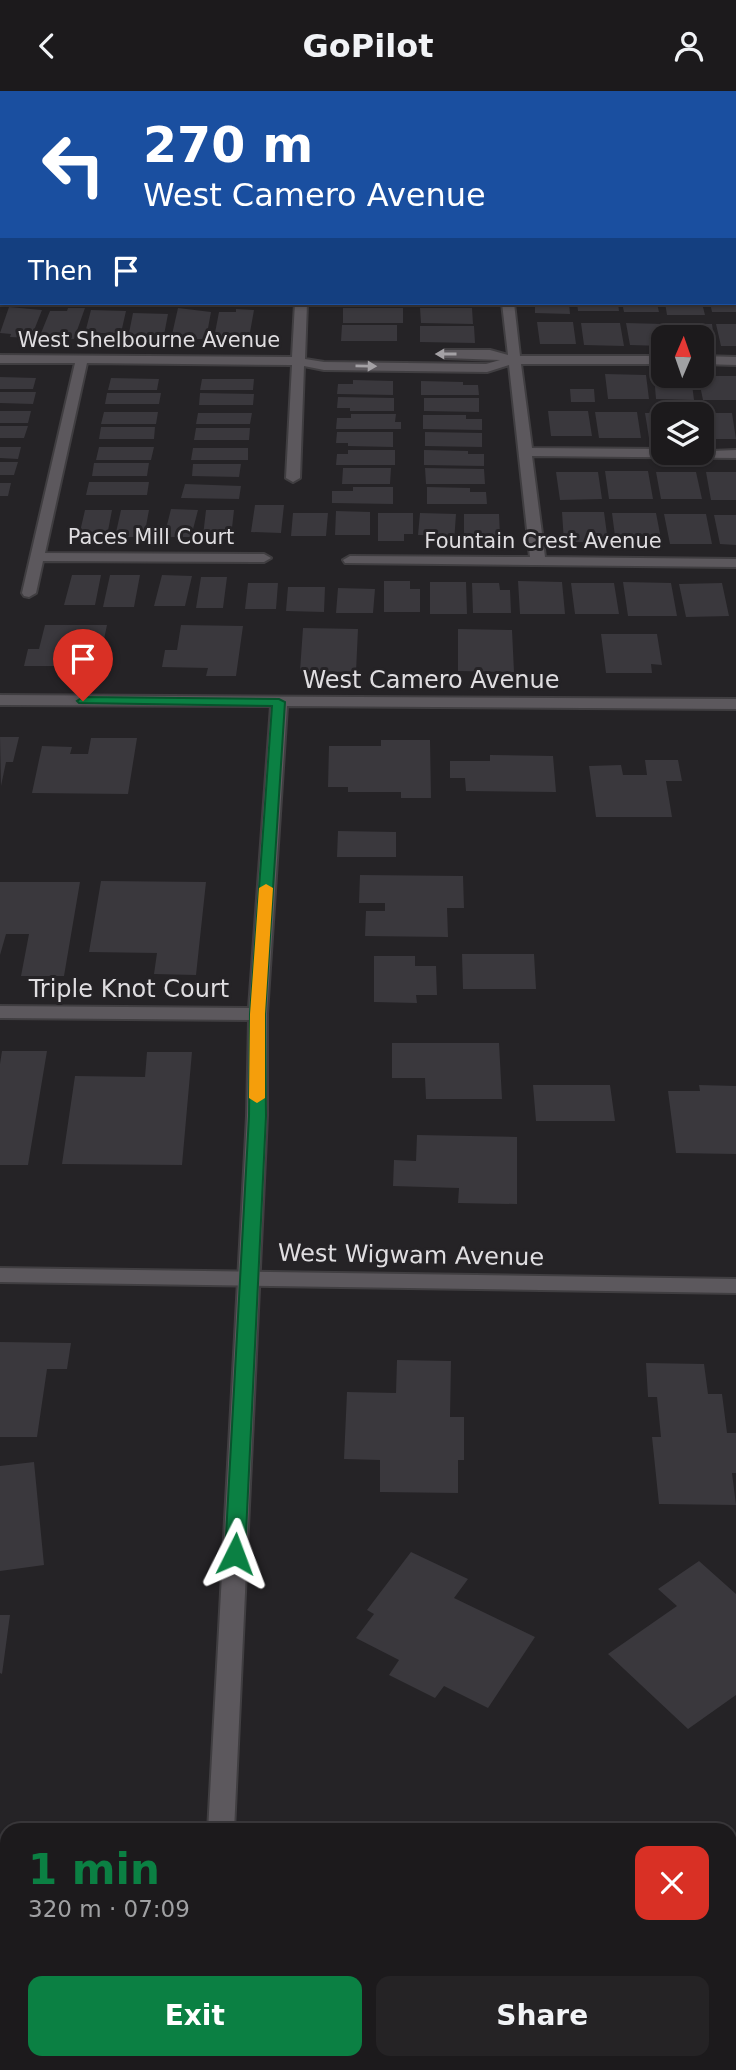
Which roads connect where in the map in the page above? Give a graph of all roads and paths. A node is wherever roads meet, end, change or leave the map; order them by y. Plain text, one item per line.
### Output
1 (300, 305) edge
2 (508, 305) edge
3 (0, 359) edge
4 (82, 359) junction
5 (514, 359) junction
6 (651, 360) edge
7 (714, 360) edge
8 (299, 361) junction
9 (736, 361) edge
10 (525, 452) junction
11 (736, 454) edge
12 (293, 478) dead end
13 (37, 557) junction
14 (264, 558) dead end
15 (350, 560) dead end
16 (537, 561) junction
17 (736, 563) edge
18 (29, 593) dead end
19 (0, 700) edge
20 (279, 702) junction
21 (736, 703) edge
22 (0, 1012) edge
23 (258, 1014) junction
24 (0, 1275) edge
25 (249, 1278) junction
26 (736, 1286) edge
27 (221, 1823) edge

1 - 8 street
2 - 5 street
3 - 4 street, West Shelbourne Avenue
4 - 8 street, West Shelbourne Avenue
4 - 13 street
5 - 6 street, West Shelbourne Avenue
5 - 8 street, West Shelbourne Avenue
5 - 10 street
7 - 9 street
8 - 12 street
10 - 11 street
10 - 16 street
13 - 14 street, Paces Mill Court
13 - 18 street
15 - 16 street, Fountain Crest Avenue
16 - 17 street, Fountain Crest Avenue
19 - 20 street, West Camero Avenue
20 - 21 street, West Camero Avenue
20 - 23 street
22 - 23 street, Triple Knot Court
23 - 25 street
24 - 25 street, West Wigwam Avenue
25 - 26 street, West Wigwam Avenue
25 - 27 street

